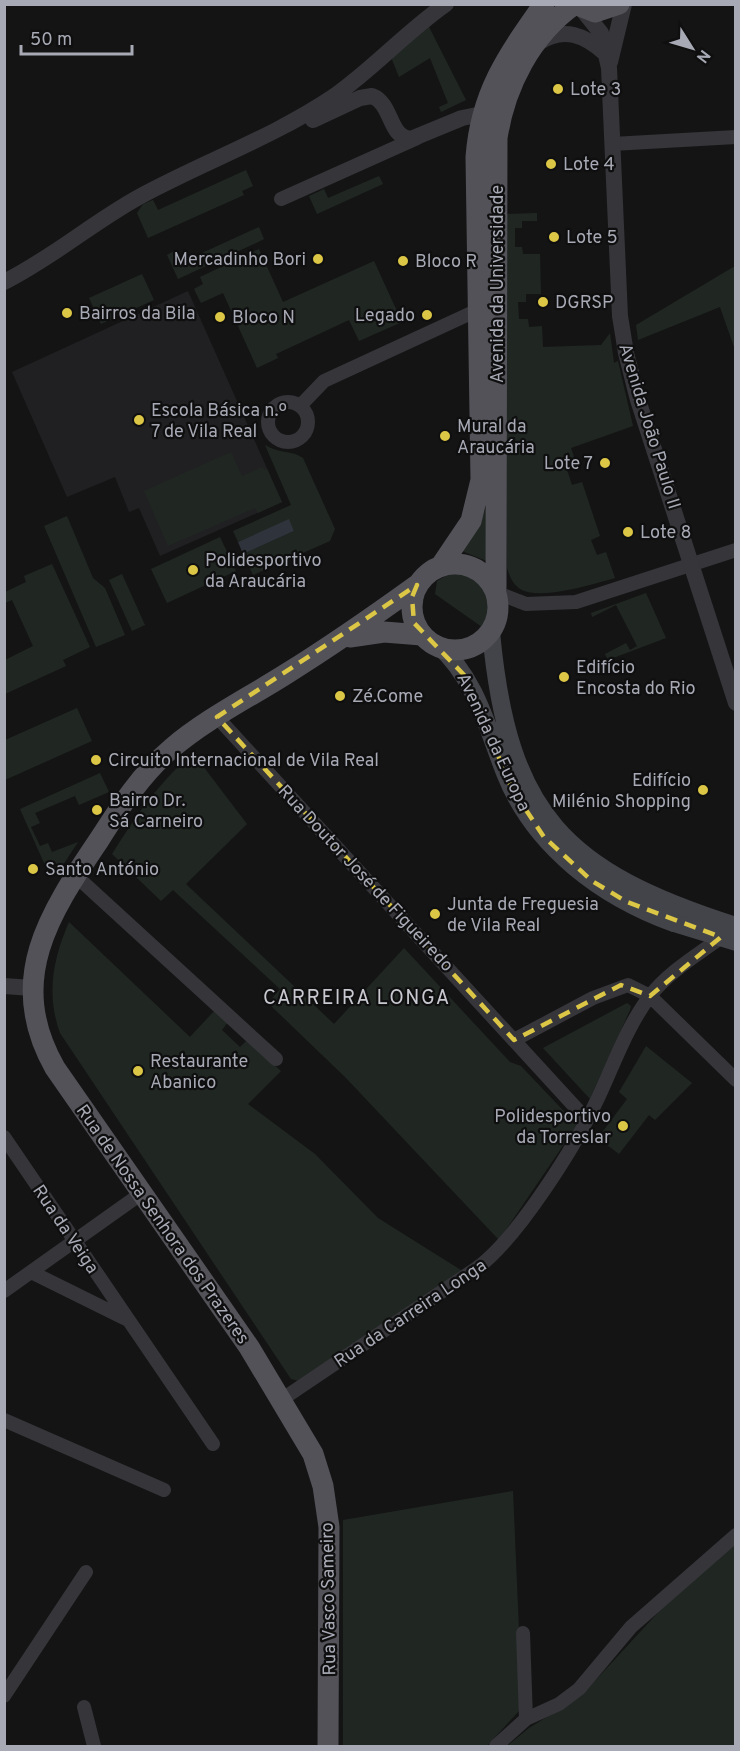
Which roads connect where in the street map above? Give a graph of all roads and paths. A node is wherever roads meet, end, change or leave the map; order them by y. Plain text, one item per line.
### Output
1 (446, 4) edge
2 (544, 4) edge
3 (619, 4) edge
4 (624, 4) edge
5 (577, 6) edge
6 (535, 44) junction
7 (607, 61) junction
8 (482, 114) junction
9 (419, 137) junction
10 (735, 137) edge
11 (612, 144) junction
12 (243, 148) junction
13 (280, 199) dead end
14 (4, 282) edge
15 (480, 309) junction
16 (300, 406) dead end
17 (735, 550) edge
18 (692, 564) junction
19 (440, 567) junction
20 (417, 585) junction
21 (497, 591) junction
22 (491, 632) junction
23 (341, 640) junction
24 (430, 640) junction
25 (735, 704) edge
26 (217, 717) junction
27 (76, 876) junction
28 (677, 915) junction
29 (735, 926) edge
30 (735, 942) edge
31 (4, 986) edge
32 (32, 988) junction
33 (650, 996) junction
34 (514, 1040) junction
35 (276, 1059) dead end
36 (735, 1080) edge
37 (587, 1119) junction
38 (4, 1137) edge
39 (142, 1192) junction
40 (74, 1241) junction
41 (31, 1272) junction
42 (6, 1288) edge
43 (128, 1320) junction
44 (281, 1400) junction
45 (4, 1420) edge
46 (213, 1444) dead end
47 (313, 1454) joint
48 (164, 1490) dead end
49 (735, 1535) edge
50 (86, 1572) dead end
51 (523, 1633) dead end
52 (4, 1696) edge
53 (84, 1707) dead end
54 (526, 1719) junction
55 (94, 1746) edge
56 (328, 1746) edge
57 (496, 1746) edge

1 - 12 street
2 - 8 main road, Avenida da Universidade
3 - 5 main road
4 - 7 street
5 - 6 main road, Avenida da Universidade
5 - 7 street
6 - 7 street
6 - 21 main road, Avenida da Universidade
7 - 11 street, Avenida João Paulo II
8 - 9 street
8 - 15 main road, Avenida da Universidade
9 - 12 street
9 - 13 street
10 - 11 street
11 - 18 street, Avenida João Paulo II
12 - 14 street
15 - 16 street
15 - 19 main road, Avenida da Universidade
17 - 18 street
18 - 21 street
18 - 25 street, Avenida João Paulo II
19 - 20 main road
19 - 21 main road
20 - 23 main road
20 - 24 main road
21 - 22 main road
22 - 24 main road
22 - 28 main road, Avenida da Europa
23 - 24 main road
23 - 26 main road, Rua de Nossa Senhora dos Prazeres
24 - 28 main road, Avenida da Europa
26 - 27 main road, Rua de Nossa Senhora dos Prazeres
26 - 34 street, Rua Doutor José de Figueiredo
27 - 32 main road, Rua de Nossa Senhora dos Prazeres
27 - 35 street
28 - 29 main road, Avenida da Europa
28 - 30 main road, Avenida da Europa, bridge
29 - 33 street, Rua da Carreira Longa
31 - 32 street
32 - 39 main road, Rua de Nossa Senhora dos Prazeres
33 - 34 street
33 - 36 street
33 - 37 street, Rua da Carreira Longa
34 - 37 street, Rua Doutor José de Figueiredo
37 - 44 street, Rua da Carreira Longa
38 - 40 street, Rua da Veiga
39 - 40 street
39 - 44 main road, Rua de Nossa Senhora dos Prazeres
40 - 41 street
40 - 43 street, Rua da Veiga
41 - 42 street
41 - 43 street, Rua da Veiga
43 - 46 street, Rua da Veiga
44 - 47 main road, Rua de Nossa Senhora dos Prazeres
45 - 48 street
47 - 56 main road, Rua Vasco Sameiro
49 - 54 street
50 - 52 street
51 - 54 street
53 - 55 street
54 - 57 street

